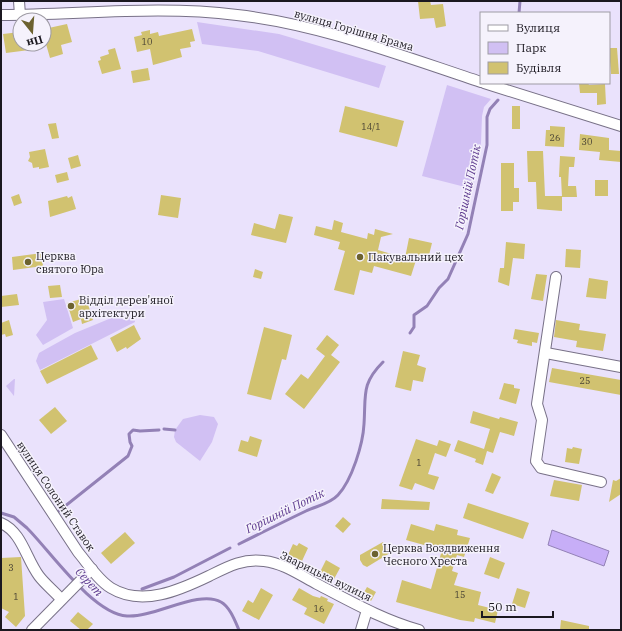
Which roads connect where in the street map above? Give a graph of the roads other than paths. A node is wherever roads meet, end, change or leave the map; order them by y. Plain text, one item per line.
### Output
1 (19, 1) edge
2 (20, 12) edge
3 (52, 14) edge
4 (1, 15) edge
5 (12, 15) edge
6 (480, 82) edge
7 (487, 84) edge
8 (621, 126) edge
9 (556, 277) dead end
10 (546, 352) junction
11 (621, 367) edge
12 (1, 435) edge
13 (601, 482) dead end
14 (1, 523) edge
15 (92, 569) junction
16 (61, 599) junction
17 (367, 610) junction
18 (32, 630) edge
19 (361, 630) edge
20 (419, 630) edge

1 - 2 street
3 - 6 street, вулиця Горішня Брама
4 - 5 street, вулиця Горішня Брама
7 - 8 street
9 - 10 street
10 - 11 street
10 - 13 street
12 - 15 street, вулиця Солоний Ставок
14 - 16 street
15 - 16 street
15 - 17 street, Зварицька вулиця
16 - 18 street
17 - 19 street
17 - 20 street, Зварицька вулиця

